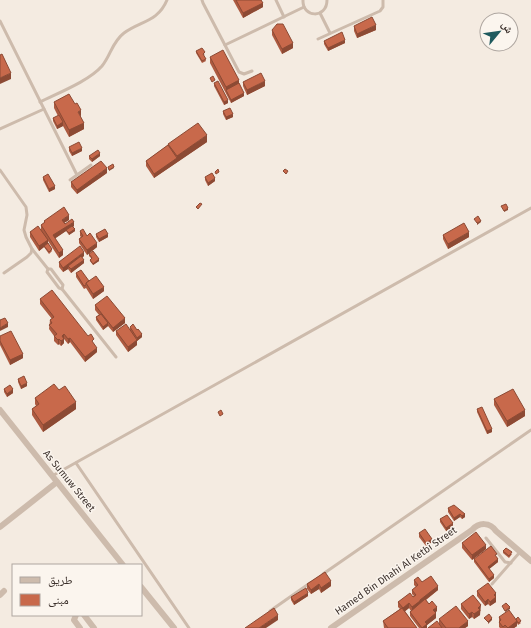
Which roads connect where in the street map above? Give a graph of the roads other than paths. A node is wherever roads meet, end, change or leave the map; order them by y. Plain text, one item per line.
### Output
1 (167, 0) edge
2 (202, 0) edge
3 (276, 0) edge
4 (302, 0) edge
5 (327, 0) edge
6 (382, 0) edge
7 (304, 7) junction
8 (320, 13) junction
9 (284, 17) junction
10 (0, 21) edge
11 (330, 34) junction
12 (318, 39) dead end
13 (225, 45) junction
14 (252, 71) dead end
15 (40, 102) junction
16 (44, 109) junction
17 (0, 129) edge
18 (91, 165) dead end
19 (0, 170) edge
20 (77, 175) junction
21 (70, 180) dead end
22 (531, 208) edge
23 (32, 249) junction
24 (4, 273) dead end
25 (116, 356) dead end
26 (0, 410) edge
27 (531, 430) edge
28 (76, 463) junction
29 (52, 476) junction
30 (57, 482) junction
31 (0, 527) edge
32 (486, 538) dead end
33 (520, 552) junction
34 (531, 561) edge
35 (511, 563) junction
36 (122, 564) edge
37 (317, 578) edge
38 (311, 583) edge
39 (492, 584) dead end
40 (142, 588) edge
41 (266, 614) edge
42 (75, 616) edge
43 (85, 616) edge
44 (80, 628) edge
45 (94, 628) edge
46 (174, 628) edge
47 (188, 628) edge
48 (333, 628) edge

1 - 15 lane
2 - 13 lane
3 - 9 lane
4 - 7 lane
5 - 8 lane
6 - 11 lane
7 - 8 lane
7 - 9 lane
8 - 11 lane
9 - 13 lane
10 - 15 lane
11 - 12 lane
13 - 14 lane
15 - 16 lane
16 - 17 lane
16 - 20 lane
18 - 20 lane
19 - 23 lane
20 - 21 lane
22 - 28 lane
23 - 24 lane
23 - 25 lane
26 - 29 street, As Sumuw Street
27 - 37 lane
28 - 29 lane
28 - 47 lane
29 - 30 street, As Sumuw Street
30 - 31 street
30 - 36 street, As Sumuw Street
32 - 35 lane
33 - 34 street, Hamed Bin Dhahi Al Ketbi Street
33 - 35 lane
33 - 48 street, Hamed Bin Dhahi Al Ketbi Street
35 - 39 lane
38 - 41 lane
40 - 46 street
42 - 44 street
43 - 45 street

